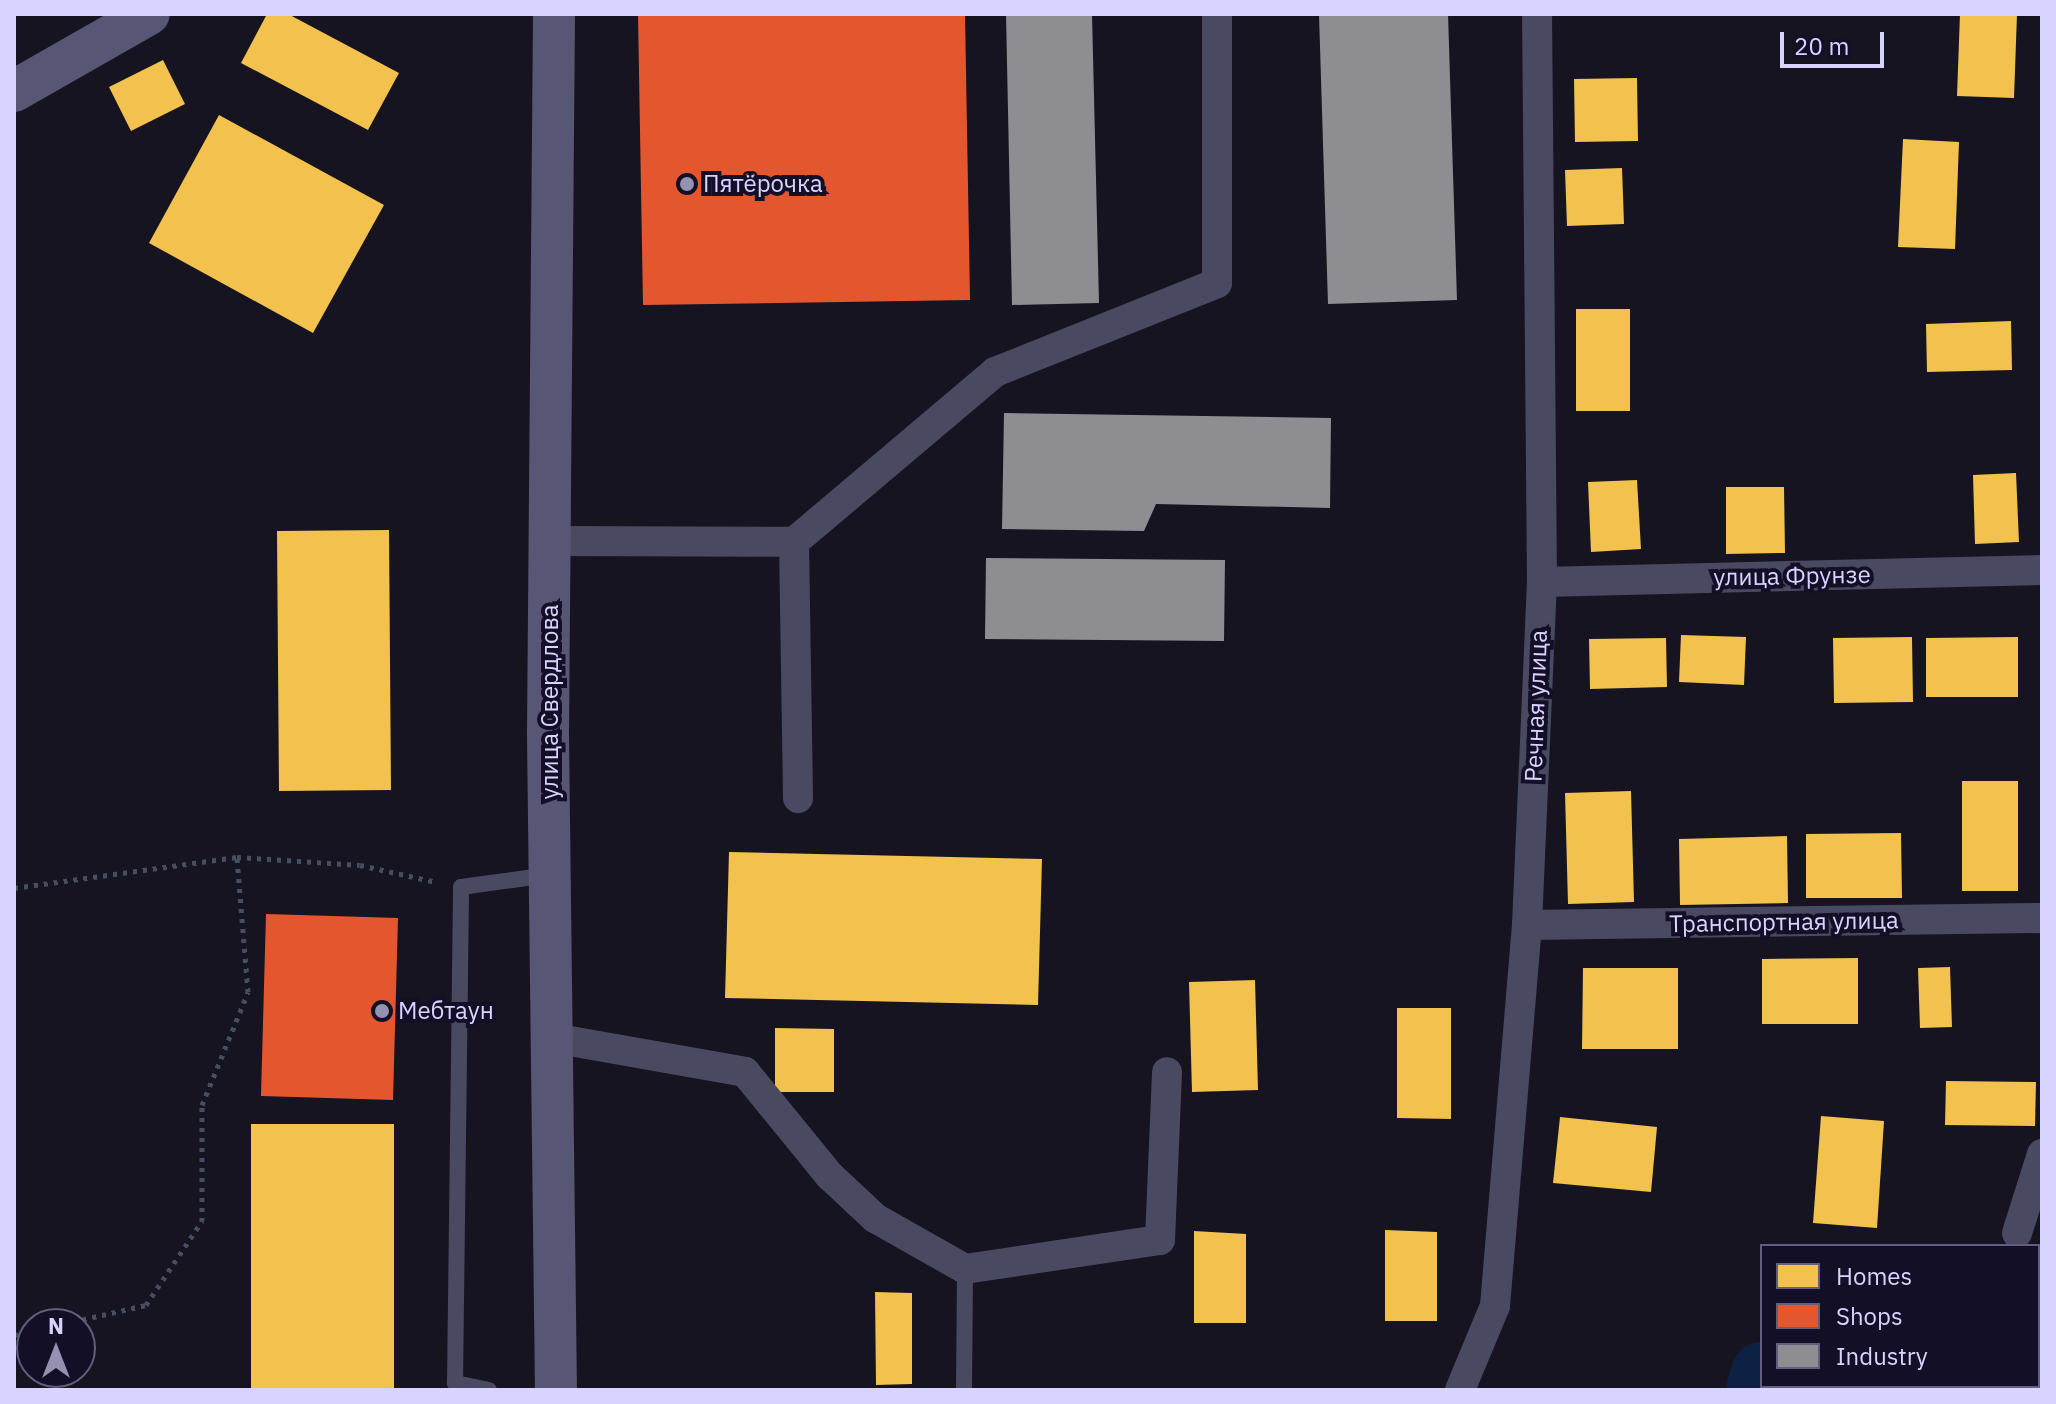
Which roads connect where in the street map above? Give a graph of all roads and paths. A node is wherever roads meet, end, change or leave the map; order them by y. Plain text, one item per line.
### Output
1 (149, 14) edge
2 (554, 14) edge
3 (1217, 14) edge
4 (1537, 14) edge
5 (14, 91) edge
6 (550, 541) junction
7 (794, 542) junction
8 (2042, 570) edge
9 (1542, 582) junction
10 (798, 798) dead end
11 (237, 857) junction
12 (551, 875) junction
13 (461, 887) junction
14 (14, 888) edge
15 (2042, 918) edge
16 (1527, 925) junction
17 (553, 1038) junction
18 (1167, 1072) dead end
19 (2042, 1154) edge
20 (2017, 1233) dead end
21 (965, 1269) junction
22 (96, 1316) edge
23 (489, 1390) edge
24 (556, 1390) edge
25 (964, 1390) edge
26 (1460, 1390) edge

1 - 5 main road
2 - 6 main road, улица Свердлова
3 - 7 street
4 - 9 street, Речная улица
6 - 7 street
6 - 12 main road, улица Свердлова
7 - 10 street
8 - 9 street, улица Фрунзе
9 - 16 street, Речная улица
11 - 13 path
11 - 14 path
11 - 22 path
12 - 13 lane
12 - 17 main road, улица Свердлова
13 - 23 lane
15 - 16 street, Транспортная улица
16 - 26 street, Речная улица
17 - 21 street
17 - 24 main road, улица Свердлова
18 - 21 street
19 - 20 street
21 - 25 lane

